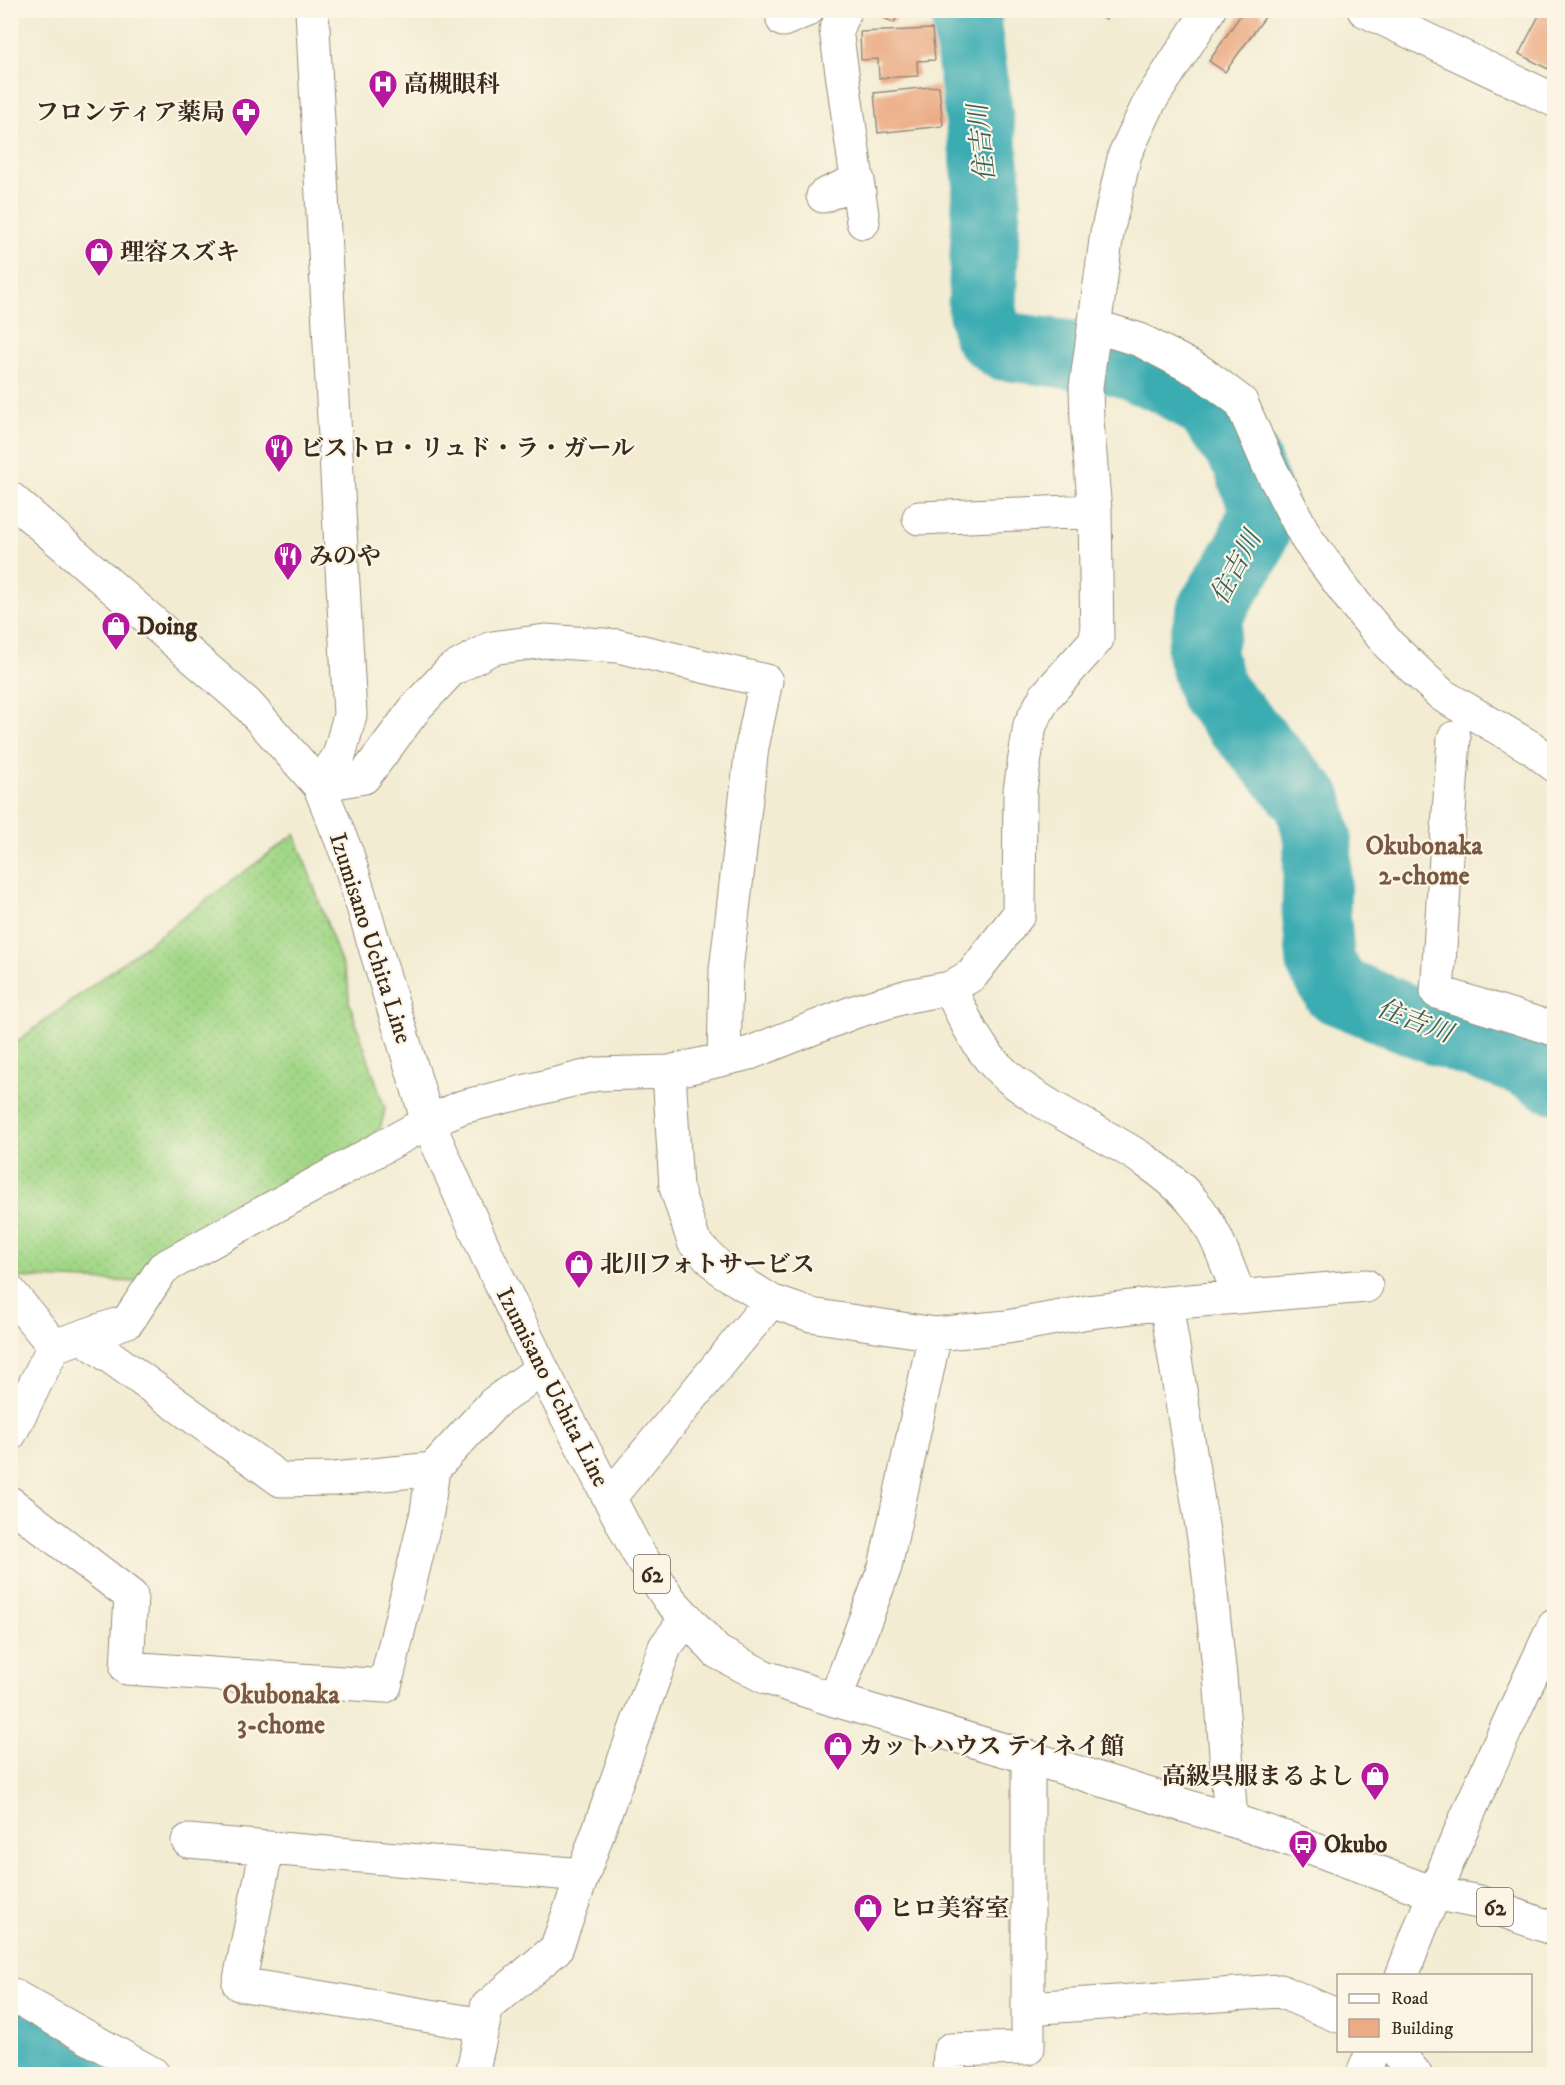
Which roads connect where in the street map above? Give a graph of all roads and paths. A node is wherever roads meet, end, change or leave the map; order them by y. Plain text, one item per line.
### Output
1 (312, 10) edge
2 (844, 10) edge
3 (1209, 10) edge
4 (1364, 10) edge
5 (1554, 100) edge
6 (858, 180) junction
7 (823, 196) dead end
8 (863, 222) dead end
9 (1093, 329) junction
10 (10, 498) edge
11 (1095, 511) junction
12 (919, 518) dead end
13 (1454, 738) dead end
14 (1554, 765) edge
15 (319, 785) junction
16 (950, 988) junction
17 (1554, 1029) edge
18 (724, 1059) junction
19 (669, 1072) junction
20 (428, 1122) junction
21 (1366, 1286) dead end
22 (10, 1293) edge
23 (1239, 1295) junction
24 (771, 1301) junction
25 (1166, 1303) junction
26 (935, 1334) junction
27 (69, 1342) junction
28 (542, 1369) junction
29 (10, 1434) edge
30 (434, 1469) junction
31 (609, 1498) junction
32 (10, 1503) edge
33 (687, 1618) junction
34 (1554, 1626) edge
35 (835, 1700) junction
36 (1028, 1757) junction
37 (1231, 1820) junction
38 (188, 1841) dead end
39 (267, 1848) junction
40 (583, 1875) junction
41 (1433, 1893) junction
42 (1554, 1929) edge
43 (1403, 1974) edge
44 (10, 1995) edge
45 (1028, 2008) junction
46 (1337, 2016) edge
47 (483, 2025) junction
48 (1371, 2052) edge
49 (1397, 2052) edge
50 (158, 2074) edge
51 (472, 2074) edge
52 (949, 2074) edge
53 (1363, 2074) edge
54 (1415, 2074) edge

1 - 15 street
2 - 6 street
3 - 9 street
4 - 5 street
6 - 7 street
6 - 8 street
9 - 11 street
9 - 14 street
10 - 15 street, Izumisano Uchita Line / 62
11 - 12 street
11 - 16 street
13 - 17 street
15 - 18 street
15 - 20 street, Izumisano Uchita Line / 62
16 - 18 street
16 - 23 street
18 - 19 street
19 - 20 street
19 - 24 street
20 - 27 street
20 - 28 street, Izumisano Uchita Line / 62
21 - 23 street
22 - 27 street
23 - 25 street
24 - 26 street
24 - 31 street
25 - 26 street
25 - 37 street
26 - 35 street
27 - 29 street
27 - 30 street
28 - 30 street
28 - 31 street, Izumisano Uchita Line / 62
30 - 32 street
31 - 33 street, Izumisano Uchita Line / 62
33 - 35 street, Izumisano Uchita Line / 62
33 - 40 street
34 - 41 street
35 - 36 street, Izumisano Uchita Line / 62
36 - 37 street, Izumisano Uchita Line / 62
36 - 45 street
37 - 41 street, Izumisano Uchita Line / 62
38 - 39 street
39 - 40 street
39 - 47 street
40 - 47 street
41 - 42 street, Izumisano Uchita Line / 62
41 - 43 street
44 - 50 street
45 - 46 street
45 - 52 street
47 - 51 street
48 - 53 street
49 - 54 street

